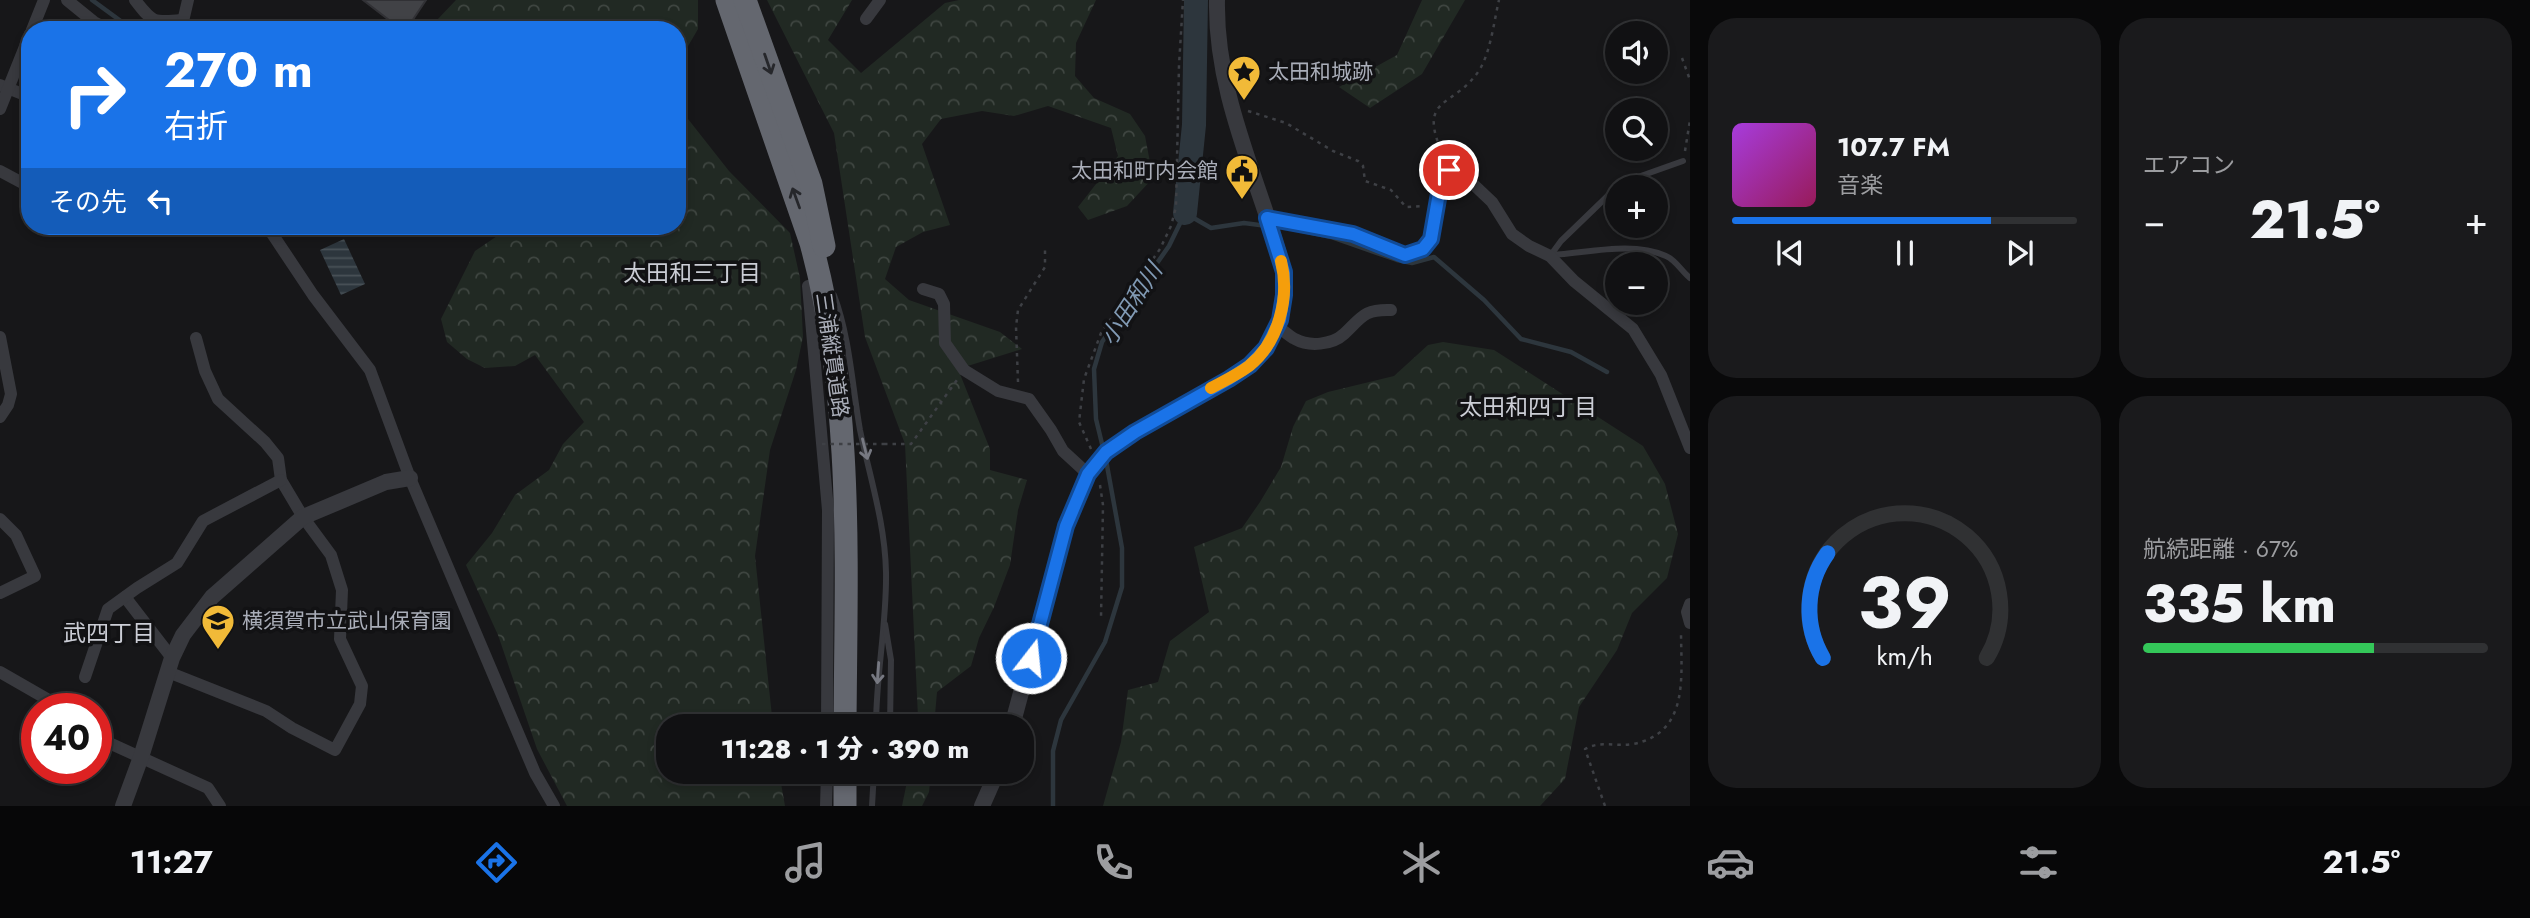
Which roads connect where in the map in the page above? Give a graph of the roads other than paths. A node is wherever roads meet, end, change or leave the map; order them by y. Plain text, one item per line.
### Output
1 (44, 0) edge
2 (67, 0) edge
3 (135, 0) edge
4 (188, 0) edge
5 (727, 0) edge
6 (745, 0) edge
7 (880, 0) edge
8 (1217, 0) edge
9 (866, 19) dead end
10 (35, 21) edge
11 (93, 21) edge
12 (154, 21) edge
13 (182, 21) edge
14 (21, 52) edge
15 (4, 86) edge
16 (21, 93) edge
17 (0, 109) edge
18 (1683, 161) road end
19 (0, 171) edge
20 (21, 182) edge
21 (1267, 218) junction
22 (273, 235) edge
23 (1550, 256) junction
24 (1690, 278) edge
25 (808, 286) dead end
26 (831, 286) junction
27 (923, 289) dead end
28 (1391, 310) dead end
29 (1277, 326) junction
30 (0, 337) edge
31 (196, 338) dead end
32 (2, 411) edge
33 (1690, 448) edge
34 (1092, 469) junction
35 (410, 478) junction
36 (281, 480) junction
37 (303, 517) junction
38 (0, 519) edge
39 (0, 593) edge
40 (125, 597) junction
41 (883, 612) junction
42 (170, 665) junction
43 (0, 672) edge
44 (85, 677) dead end
45 (37, 693) edge
46 (827, 714) edge
47 (845, 714) edge
48 (853, 714) edge
49 (876, 714) edge
50 (890, 714) edge
51 (1015, 714) edge
52 (112, 744) edge
53 (141, 757) junction
54 (827, 784) edge
55 (845, 784) edge
56 (853, 784) edge
57 (873, 784) edge
58 (875, 784) edge
59 (992, 784) edge
60 (873, 789) junction
61 (122, 806) edge
62 (220, 806) edge
63 (554, 806) edge
64 (826, 806) edge
65 (845, 806) edge
66 (853, 806) edge
67 (872, 806) edge
68 (982, 806) edge

1 - 10 street
2 - 11 street
3 - 12 street
4 - 13 street
47 -> 5 highway, 三浦縦貫道路
6 -> 26 highway, 三浦縦貫道路
7 - 9 street
8 - 21 street
14 - 15 street
15 - 16 street
15 - 17 street
18 - 23 lane
19 - 20 street
21 - 23 street
21 - 29 street
22 - 35 street
23 - 24 lane
23 - 33 street
25 - 46 street
26 -> 41 lane
26 - 48 highway, 三浦縦貫道路
27 - 34 street
28 - 29 street
29 - 34 street
30 - 32 street
31 - 36 street
34 - 51 street
35 - 37 street
35 - 63 street
36 - 37 street
36 - 40 street
37 - 42 street
37 - 42 street
38 - 39 street
40 - 42 street
40 - 44 street
41 -> 49 lane
41 - 50 lane
42 - 53 street
43 - 45 street
52 - 53 street
53 - 61 street
53 - 62 street
54 - 64 street
55 - 65 highway
56 - 66 highway
57 - 60 lane
58 - 60 lane
59 - 68 street
60 - 67 lane

